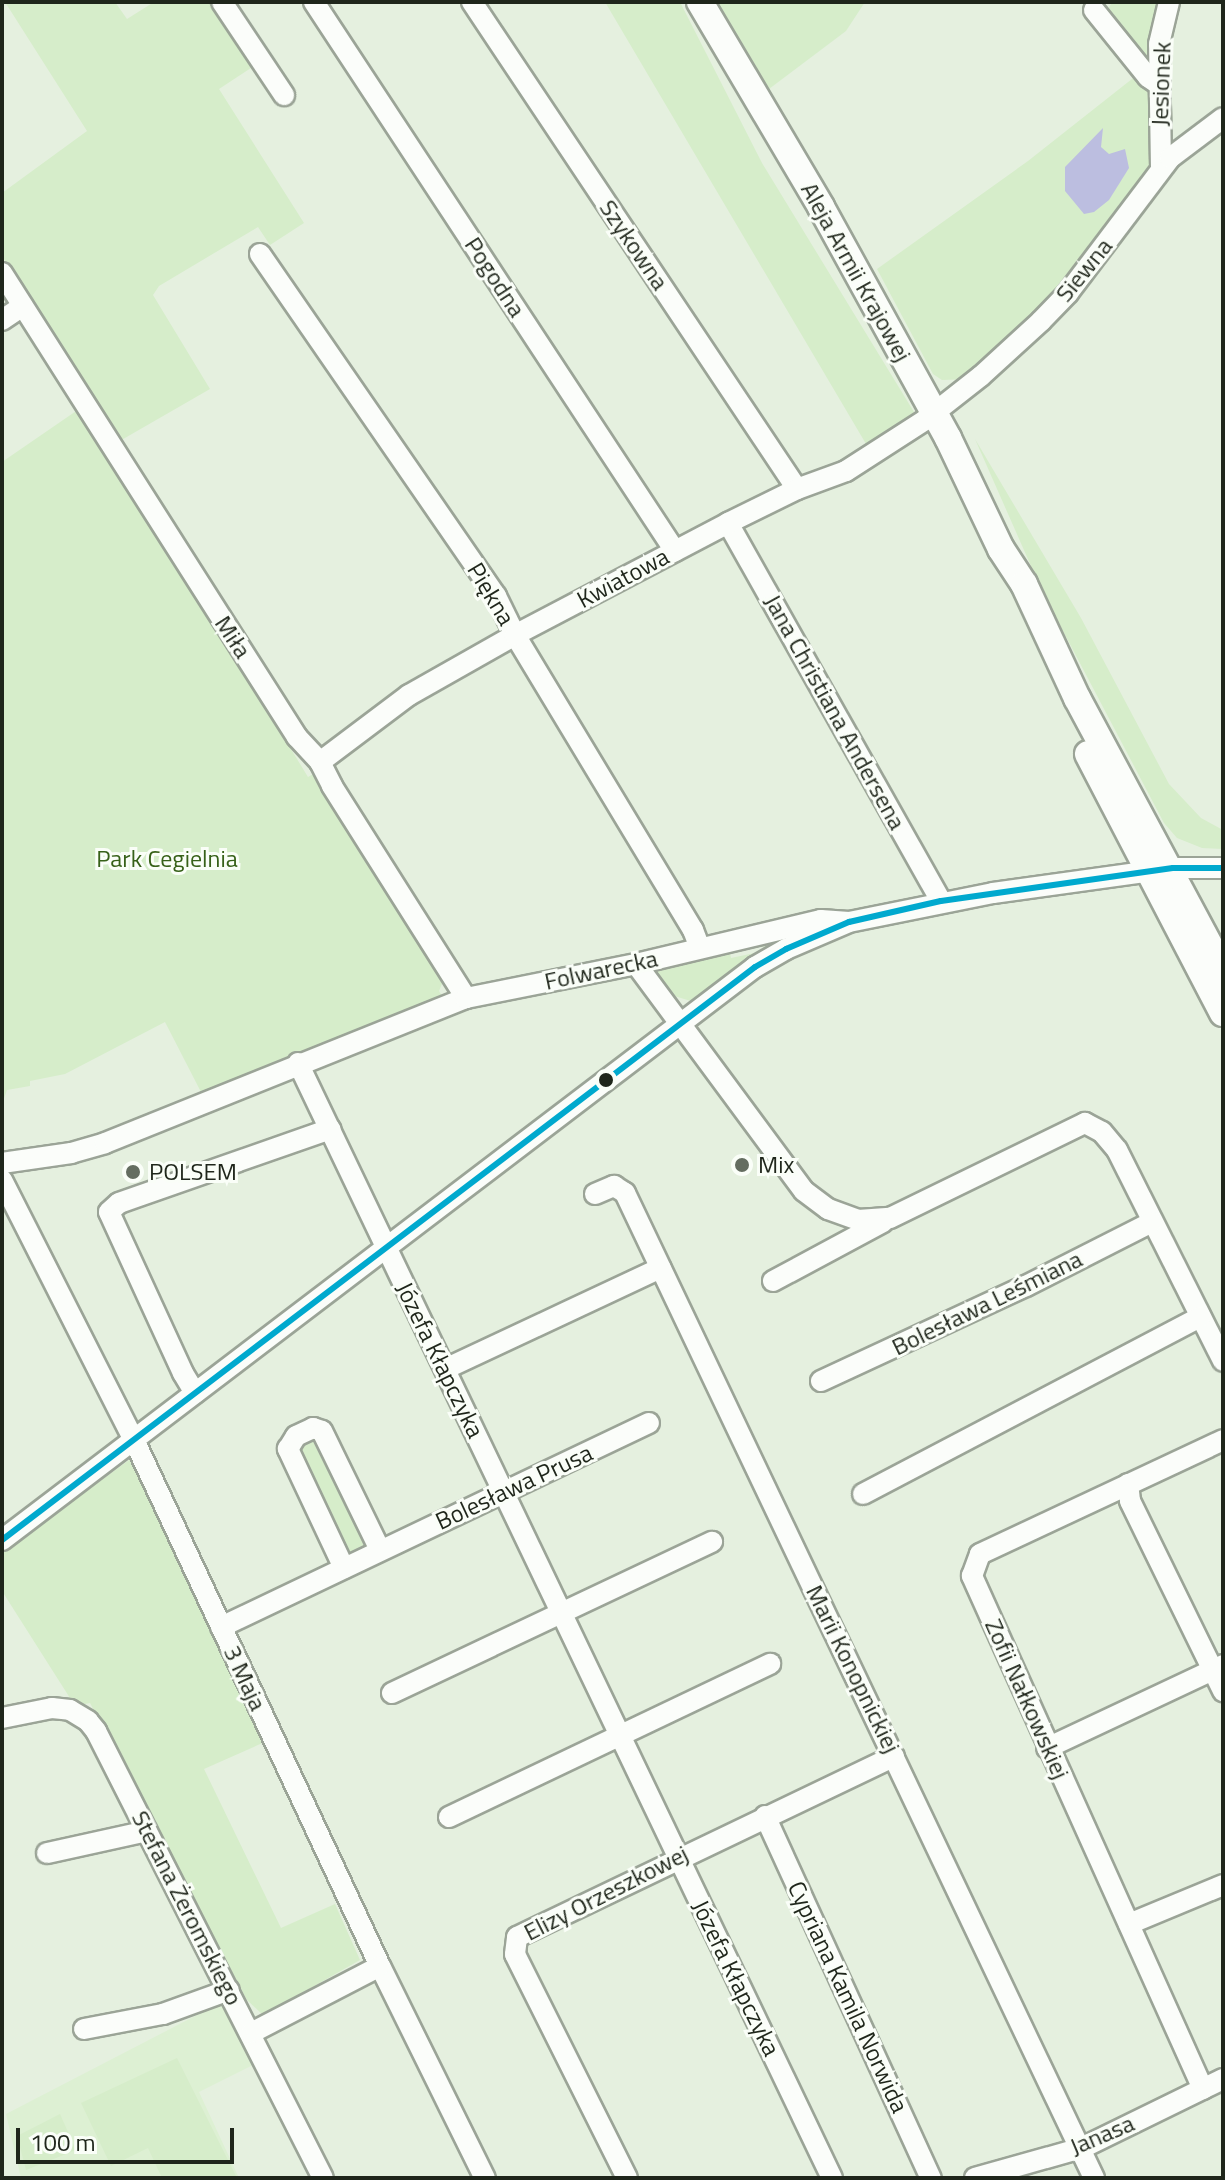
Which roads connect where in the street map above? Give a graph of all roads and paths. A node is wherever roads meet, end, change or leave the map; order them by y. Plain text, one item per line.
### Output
1 (222, 2) edge
2 (314, 2) edge
3 (472, 2) edge
4 (700, 2) edge
5 (1169, 2) edge
6 (1096, 5) edge
7 (1158, 84) junction
8 (284, 95) dead end
9 (1223, 118) edge
10 (1161, 167) junction
11 (260, 254) dead end
12 (2, 273) edge
13 (23, 306) junction
14 (2, 320) edge
15 (934, 411) junction
16 (797, 489) junction
17 (728, 523) junction
18 (675, 551) junction
19 (515, 635) junction
20 (320, 762) junction
21 (1223, 868) edge
22 (1159, 871) junction
23 (941, 901) junction
24 (849, 922) junction
25 (795, 925) junction
26 (700, 948) junction
27 (786, 949) junction
28 (636, 964) junction
29 (1223, 970) edge
30 (466, 998) junction
31 (1223, 1013) edge
32 (682, 1024) junction
33 (298, 1063) junction
34 (330, 1129) junction
35 (2, 1163) edge
36 (2, 1180) edge
37 (595, 1194) dead end
38 (890, 1218) junction
39 (1152, 1222) junction
40 (387, 1247) junction
41 (661, 1268) junction
42 (773, 1281) dead end
43 (1200, 1317) junction
44 (1223, 1361) edge
45 (445, 1369) junction
46 (821, 1381) dead end
47 (195, 1393) junction
48 (649, 1423) dead end
49 (134, 1440) junction
50 (1223, 1440) edge
51 (1128, 1484) junction
52 (503, 1491) junction
53 (863, 1494) dead end
54 (2, 1540) edge
55 (712, 1542) dead end
56 (380, 1550) junction
57 (344, 1568) junction
58 (561, 1613) junction
59 (221, 1627) junction
60 (770, 1664) dead end
61 (1218, 1668) edge
62 (1223, 1691) edge
63 (392, 1693) dead end
64 (2, 1718) edge
65 (620, 1735) junction
66 (1047, 1748) junction
67 (894, 1756) junction
68 (765, 1816) junction
69 (449, 1817) dead end
70 (147, 1831) junction
71 (47, 1853) dead end
72 (678, 1857) junction
73 (1223, 1885) edge
74 (1129, 1924) junction
75 (380, 1966) junction
76 (229, 1990) junction
77 (84, 2029) dead end
78 (251, 2033) junction
79 (1223, 2079) edge
80 (1203, 2089) junction
81 (1082, 2148) junction
82 (323, 2178) edge
83 (485, 2178) edge
84 (627, 2178) edge
85 (832, 2178) edge
86 (931, 2178) edge
87 (975, 2178) edge
88 (1094, 2178) edge

1 - 8 street
2 - 18 street, Pogodna
3 - 16 street, Szykowna
4 - 15 main road, Aleja Armii Krajowej
5 - 7 street, Jesionek
6 - 7 street
7 - 10 street, Jesionek
9 - 10 street, Siewna
10 - 15 street, Siewna
11 - 19 street, Piękna
12 - 13 street, Miła
13 - 14 street
13 - 20 street, Miła
15 - 16 street, Kwiatowa
15 - 22 main road, Aleja Armii Krajowej
16 - 17 street, Kwiatowa
17 - 18 street, Kwiatowa
17 - 23 street, Jana Christiana Andersena
18 - 19 street, Kwiatowa
19 - 20 street, Kwiatowa
19 - 26 street, Piękna
20 - 30 street, Miła
21 - 22 street, Folwarecka
22 - 23 street, Folwarecka
22 - 29 main road, Aleja Armii Krajowej
22 - 31 main road, Aleja Armii Krajowej
23 - 24 street, Folwarecka
24 - 25 street, Folwarecka
24 - 27 street
25 - 26 street, Folwarecka
25 - 27 street
26 - 28 street, Folwarecka
27 - 32 street
28 - 30 street, Folwarecka
28 - 32 street
30 - 33 street, Folwarecka
32 - 38 street
32 - 40 street
33 - 34 street, Józefa Kłapczyka
33 - 35 street, Folwarecka
34 - 40 street, Józefa Kłapczyka
34 - 47 street
36 - 49 street, 3 Maja
37 - 41 street, Marii Konopnickiej
38 - 39 street
38 - 42 street
39 - 43 street
39 - 46 street, Bolesława Leśmiana
40 - 45 street, Józefa Kłapczyka
40 - 47 street
41 - 45 street
41 - 67 street, Marii Konopnickiej
43 - 44 street
43 - 53 street
45 - 52 street, Józefa Kłapczyka
47 - 49 street
48 - 52 street, Bolesława Prusa
49 - 54 street
49 - 59 street, 3 Maja
50 - 51 street, Zofii Nałkowskiej
51 - 61 street
51 - 66 street, Zofii Nałkowskiej
52 - 56 street, Bolesława Prusa
52 - 58 street, Józefa Kłapczyka
55 - 58 street
56 - 57 street, Bolesława Prusa
56 - 57 street
57 - 59 street, Bolesława Prusa
58 - 63 street
58 - 65 street, Józefa Kłapczyka
59 - 75 street, 3 Maja
60 - 65 street
61 - 62 street
61 - 66 street
64 - 70 street, Stefana Żeromskiego
65 - 69 street
65 - 72 street, Józefa Kłapczyka
66 - 74 street, Zofii Nałkowskiej
67 - 68 street, Elizy Orzeszkowej
67 - 81 street, Marii Konopnickiej
68 - 72 street, Elizy Orzeszkowej
68 - 86 street, Cypriana Kamila Norwida
70 - 71 street
70 - 76 street, Stefana Żeromskiego
72 - 84 street, Elizy Orzeszkowej
72 - 85 street, Józefa Kłapczyka
73 - 74 street
74 - 80 street, Zofii Nałkowskiej
75 - 78 street
75 - 83 street, 3 Maja
76 - 77 street
76 - 78 street, Stefana Żeromskiego
78 - 82 street, Stefana Żeromskiego
79 - 80 street, Janasa
80 - 81 street, Janasa
81 - 87 street, Janasa
81 - 88 street, Marii Konopnickiej

